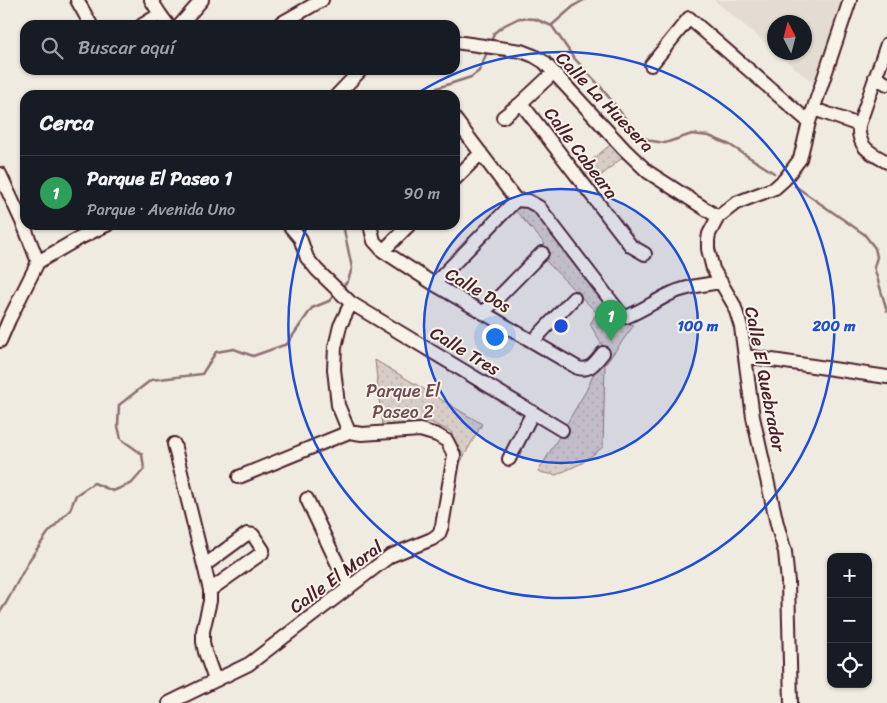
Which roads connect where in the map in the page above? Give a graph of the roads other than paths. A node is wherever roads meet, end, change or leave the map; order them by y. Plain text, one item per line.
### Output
1 (77, 0) edge
2 (151, 0) edge
3 (202, 0) edge
4 (322, 0) edge
5 (850, 0) edge
6 (160, 14) junction
7 (88, 20) edge
8 (150, 20) edge
9 (164, 20) edge
10 (184, 20) edge
11 (287, 20) edge
12 (460, 43) edge
13 (887, 44) edge
14 (650, 65) dead end
15 (553, 73) junction
16 (356, 75) edge
17 (875, 77) junction
18 (887, 84) edge
19 (342, 90) edge
20 (521, 103) junction
21 (814, 108) junction
22 (503, 117) dead end
23 (809, 122) junction
24 (460, 125) edge
25 (859, 125) junction
26 (482, 153) junction
27 (887, 162) edge
28 (0, 174) edge
29 (460, 174) edge
30 (516, 200) junction
31 (20, 217) edge
32 (718, 217) junction
33 (26, 230) edge
34 (95, 230) edge
35 (293, 230) edge
36 (371, 230) edge
37 (404, 230) edge
38 (383, 251) junction
39 (542, 253) dead end
40 (645, 254) dead end
41 (38, 262) junction
42 (721, 282) junction
43 (434, 284) junction
44 (574, 298) dead end
45 (351, 303) junction
46 (483, 313) junction
47 (0, 341) edge
48 (533, 341) junction
49 (603, 353) dead end
50 (745, 356) junction
51 (887, 377) edge
52 (533, 412) junction
53 (562, 430) dead end
54 (349, 432) junction
55 (174, 444) dead end
56 (509, 459) dead end
57 (239, 477) dead end
58 (307, 499) dead end
59 (204, 565) junction
60 (349, 588) junction
61 (210, 590) junction
62 (215, 680) junction
63 (169, 703) edge
64 (790, 703) edge

1 - 7 street
2 - 6 street
3 - 10 street
4 - 11 street
5 - 21 street, Calle El Quebrador
6 - 8 street
6 - 9 street
12 - 15 street, Calle La Huesera
13 - 17 street
14 - 23 street
15 - 20 street, Calle Cabeara
15 - 32 street, Calle La Huesera
16 - 19 street
17 - 18 street
17 - 25 street
20 - 22 street
20 - 40 street, Calle Cabeara
21 - 23 street, Calle El Quebrador
21 - 25 street
23 - 32 street, Calle El Quebrador
24 - 26 street
25 - 27 street
26 - 29 street
26 - 30 street
28 - 31 street
30 - 42 street
30 - 43 street
32 - 42 street, Calle El Quebrador
33 - 41 street
34 - 41 street
35 - 45 street
36 - 38 street, Calle Dos
37 - 38 street
38 - 43 street, Calle Dos
39 - 46 street
41 - 47 street
42 - 50 street, Calle El Quebrador
43 - 46 street, Calle Dos
44 - 48 street
45 - 52 street, Calle Tres
45 - 54 street
46 - 48 street, Calle Dos
48 - 49 street, Calle Dos
50 - 51 street
50 - 64 street, Calle El Quebrador
52 - 53 street, Calle Tres
52 - 56 street
54 - 57 street
54 - 60 street, Calle El Moral
55 - 59 street
58 - 60 street
59 - 61 street
59 - 61 street
60 - 62 street, Calle El Moral
61 - 62 street
62 - 63 street, Calle El Moral

